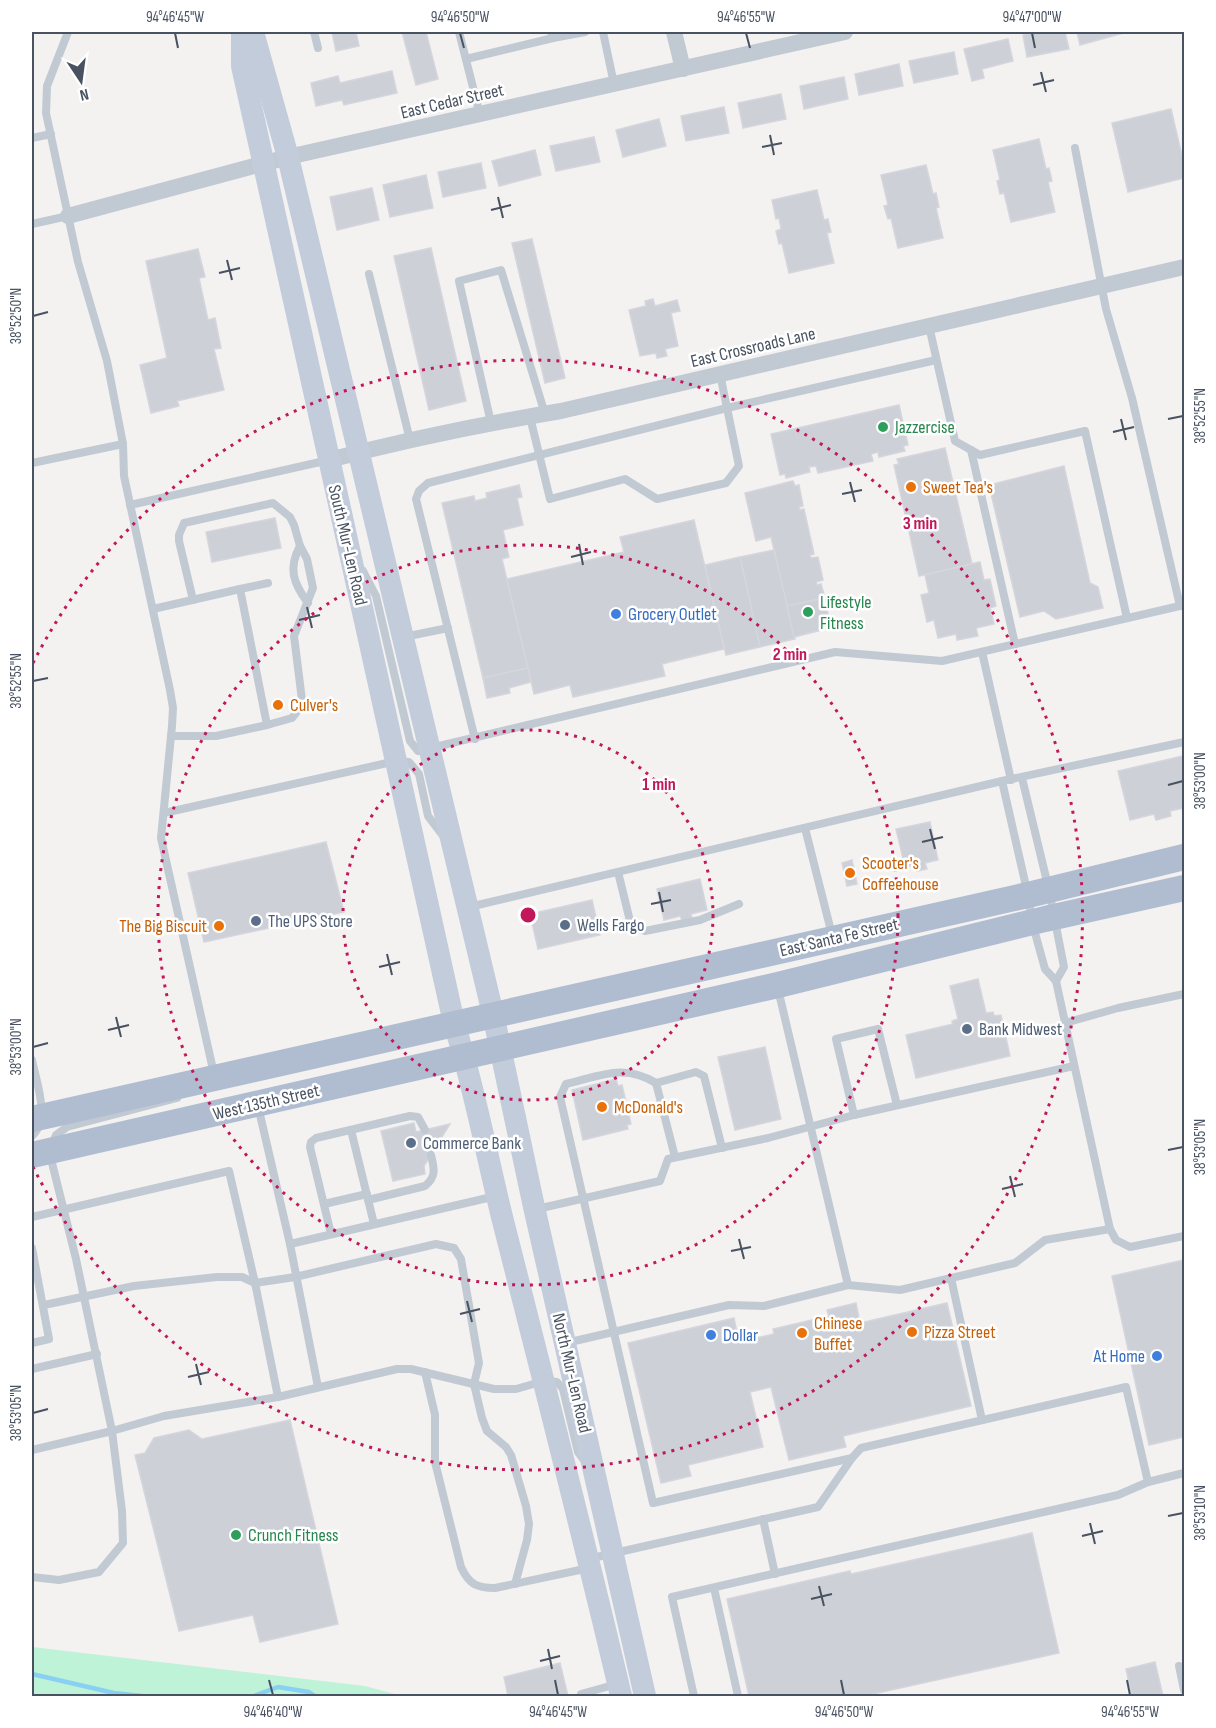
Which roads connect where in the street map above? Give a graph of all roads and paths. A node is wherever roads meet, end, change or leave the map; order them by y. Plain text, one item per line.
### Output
1 (68, 32) edge
2 (242, 32) edge
3 (253, 32) edge
4 (314, 32) edge
5 (459, 32) edge
6 (585, 32) edge
7 (603, 32) edge
8 (674, 32) edge
9 (845, 32) edge
10 (552, 35) edge
11 (318, 48) dead end
12 (466, 59) junction
13 (682, 69) junction
14 (614, 85) junction
15 (480, 115) junction
16 (51, 134) junction
17 (32, 138) edge
18 (1075, 148) dead end
19 (288, 158) junction
20 (263, 164) junction
21 (68, 216) junction
22 (32, 224) edge
23 (1185, 267) edge
24 (369, 274) dead end
25 (1101, 286) junction
26 (929, 326) junction
27 (936, 360) junction
28 (720, 375) junction
29 (727, 408) junction
30 (538, 415) junction
31 (491, 423) junction
32 (410, 440) junction
33 (123, 444) junction
34 (971, 450) junction
35 (360, 452) junction
36 (539, 454) junction
37 (329, 459) junction
38 (32, 463) edge
39 (130, 505) junction
40 (347, 543) junction
41 (300, 546) junction
42 (268, 583) dead end
43 (240, 589) junction
44 (193, 600) junction
45 (308, 603) junction
46 (1182, 605) edge
47 (153, 609) junction
48 (1127, 618) junction
49 (448, 628) junction
50 (404, 637) junction
51 (1015, 644) junction
52 (982, 652) junction
53 (267, 725) junction
54 (171, 736) junction
55 (475, 739) junction
56 (1185, 742) edge
57 (430, 749) junction
58 (396, 761) junction
59 (1022, 778) junction
60 (1007, 780) junction
61 (164, 813) junction
62 (805, 828) junction
63 (455, 853) junction
64 (1185, 857) edge
65 (618, 872) junction
66 (1185, 888) edge
67 (1039, 893) junction
68 (739, 904) dead end
69 (468, 907) junction
70 (1043, 919) junction
71 (833, 938) junction
72 (1056, 981) junction
73 (778, 986) junction
74 (1185, 994) edge
75 (493, 1014) junction
76 (453, 1023) junction
77 (1065, 1023) junction
78 (501, 1048) junction
79 (465, 1057) junction
80 (32, 1060) edge
81 (1074, 1066) junction
82 (205, 1080) junction
83 (656, 1083) junction
84 (257, 1103) junction
85 (897, 1105) junction
86 (854, 1115) junction
87 (811, 1127) junction
88 (351, 1130) junction
89 (425, 1130) dead end
90 (37, 1136) edge
91 (722, 1148) junction
92 (431, 1155) dead end
93 (675, 1157) junction
94 (496, 1196) junction
95 (368, 1197) junction
96 (583, 1200) junction
97 (324, 1204) junction
98 (63, 1209) junction
99 (535, 1209) junction
100 (32, 1217) edge
101 (374, 1224) junction
102 (1110, 1229) junction
103 (331, 1234) junction
104 (1185, 1236) edge
105 (290, 1244) junction
106 (32, 1248) edge
107 (295, 1277) junction
108 (951, 1278) junction
109 (255, 1283) junction
110 (848, 1285) junction
111 (32, 1291) edge
112 (41, 1295) junction
113 (83, 1298) junction
114 (44, 1305) junction
115 (613, 1332) junction
116 (32, 1343) edge
117 (565, 1343) junction
118 (97, 1354) junction
119 (32, 1369) edge
120 (425, 1372) junction
121 (544, 1381) junction
122 (474, 1384) junction
123 (318, 1387) junction
124 (278, 1397) junction
125 (982, 1420) junction
126 (112, 1431) junction
127 (32, 1450) edge
128 (852, 1458) junction
129 (593, 1466) junction
130 (1185, 1473) edge
131 (1148, 1482) junction
132 (763, 1519) junction
133 (613, 1553) junction
134 (588, 1563) junction
135 (775, 1574) junction
136 (32, 1577) edge
137 (515, 1584) junction
138 (714, 1588) junction
139 (1179, 1666) dead end
140 (619, 1690) edge
141 (1185, 1690) edge
142 (581, 1696) edge
143 (645, 1696) edge
144 (694, 1696) edge
145 (738, 1696) edge

1 - 16 lane
2 - 20 main road, South Mur-Len Road
3 - 19 main road, South Mur-Len Road
4 - 11 lane
5 - 12 lane
6 - 10 lane
7 - 14 lane
8 - 13 street
9 - 13 street, East Cedar Street
10 - 12 lane
12 - 15 lane
13 - 14 street, East Cedar Street
14 - 15 street, East Cedar Street
15 - 19 street, East Cedar Street
16 - 17 lane
16 - 21 lane
18 - 25 lane
19 - 20 street, East Cedar Street
19 - 35 main road, South Mur-Len Road
20 - 21 street, East Cedar Street
20 - 37 main road, South Mur-Len Road
21 - 22 lane
21 - 33 lane
23 - 25 street, East Crossroads Lane
24 - 32 lane
25 - 26 street, East Crossroads Lane
25 - 46 lane
26 - 27 lane
26 - 28 street, East Crossroads Lane
27 - 29 lane
27 - 34 lane
28 - 29 lane
28 - 30 street, East Crossroads Lane
29 - 36 lane
29 - 36 lane
30 - 31 street, East Crossroads Lane
30 - 31 lane
30 - 36 lane
31 - 32 street, East Crossroads Lane
32 - 35 street, East Crossroads Lane
33 - 38 lane
33 - 39 lane
34 - 48 lane
34 - 51 lane
35 - 37 street, East Crossroads Lane
35 - 50 main road, South Mur-Len Road
36 - 49 lane
37 - 39 lane
37 - 40 main road, South Mur-Len Road
39 - 47 lane
40 - 57 lane
40 - 58 main road, South Mur-Len Road
41 - 44 lane
41 - 45 lane
41 - 45 lane
42 - 43 lane
43 - 44 lane
43 - 53 lane
44 - 47 lane
45 - 53 lane
46 - 48 lane
47 - 54 lane
48 - 51 lane
49 - 50 lane
49 - 55 lane
50 - 57 main road, South Mur-Len Road
51 - 52 lane
52 - 55 lane
52 - 60 lane
53 - 54 lane
54 - 61 lane
55 - 57 lane
56 - 59 lane
57 - 63 main road, South Mur-Len Road
58 - 61 lane
58 - 63 lane
58 - 76 main road, South Mur-Len Road
59 - 60 lane
59 - 67 lane
60 - 62 lane
60 - 67 lane
61 - 82 lane
62 - 65 lane
62 - 71 lane
63 - 69 main road, South Mur-Len Road
64 - 67 main road, East Santa Fe Street
65 - 68 lane
65 - 69 lane
66 - 70 main road, East Santa Fe Street
67 - 70 lane
67 - 70 lane
67 - 71 main road, East Santa Fe Street
69 - 75 main road, South Mur-Len Road
70 - 72 lane
70 - 72 lane
70 - 73 main road, East Santa Fe Street
71 - 75 main road, East Santa Fe Street
72 - 77 lane
73 - 78 main road, East Santa Fe Street
73 - 87 lane
74 - 77 lane
75 - 76 main road, West 135th Street
75 - 78 main road, South Mur-Len Road
76 - 79 main road, South Mur-Len Road
76 - 82 main road, West 135th Street
77 - 81 lane
78 - 79 main road, West 135th Street
78 - 99 main road, North Mur-Len Road
79 - 84 main road, West 135th Street
79 - 94 main road, North Mur-Len Road
80 - 90 lane
81 - 85 lane
81 - 102 lane
82 - 90 main road, West 135th Street
82 - 90 lane
83 - 91 lane
83 - 93 lane
83 - 96 lane
84 - 90 main road, West 135th Street
84 - 105 lane
85 - 86 lane
85 - 86 lane
86 - 87 lane
87 - 91 lane
87 - 110 lane
88 - 89 lane
88 - 95 lane
88 - 97 lane
90 - 98 lane
91 - 93 lane
92 - 95 lane
93 - 96 lane
94 - 101 lane
94 - 121 main road, North Mur-Len Road
95 - 97 lane
95 - 101 lane
96 - 99 lane
96 - 115 lane
97 - 103 lane
98 - 100 lane
98 - 109 lane
98 - 113 lane
99 - 117 main road, North Mur-Len Road
101 - 103 lane
102 - 104 lane
102 - 108 lane
103 - 105 lane
105 - 107 lane
106 - 112 lane
107 - 109 lane
107 - 122 lane
107 - 123 lane
108 - 110 lane
108 - 125 lane
109 - 113 lane
109 - 124 lane
110 - 115 lane
111 - 112 lane
112 - 114 lane
113 - 114 lane
113 - 118 lane
114 - 116 lane
115 - 117 lane
115 - 128 lane
117 - 129 main road, North Mur-Len Road
118 - 119 lane
118 - 126 lane
120 - 122 lane
120 - 123 lane
120 - 137 lane
121 - 122 lane
121 - 129 lane
121 - 134 main road, North Mur-Len Road
122 - 137 lane
123 - 124 lane
124 - 126 lane
125 - 128 lane
125 - 131 lane
126 - 127 lane
126 - 136 lane
128 - 132 lane
129 - 133 main road, North Mur-Len Road
130 - 131 lane
131 - 135 lane
132 - 133 lane
132 - 135 lane
133 - 134 lane
133 - 143 main road, North Mur-Len Road
134 - 137 lane
134 - 140 main road, North Mur-Len Road
135 - 138 lane
138 - 144 lane
138 - 145 lane
139 - 141 lane
140 - 142 lane

